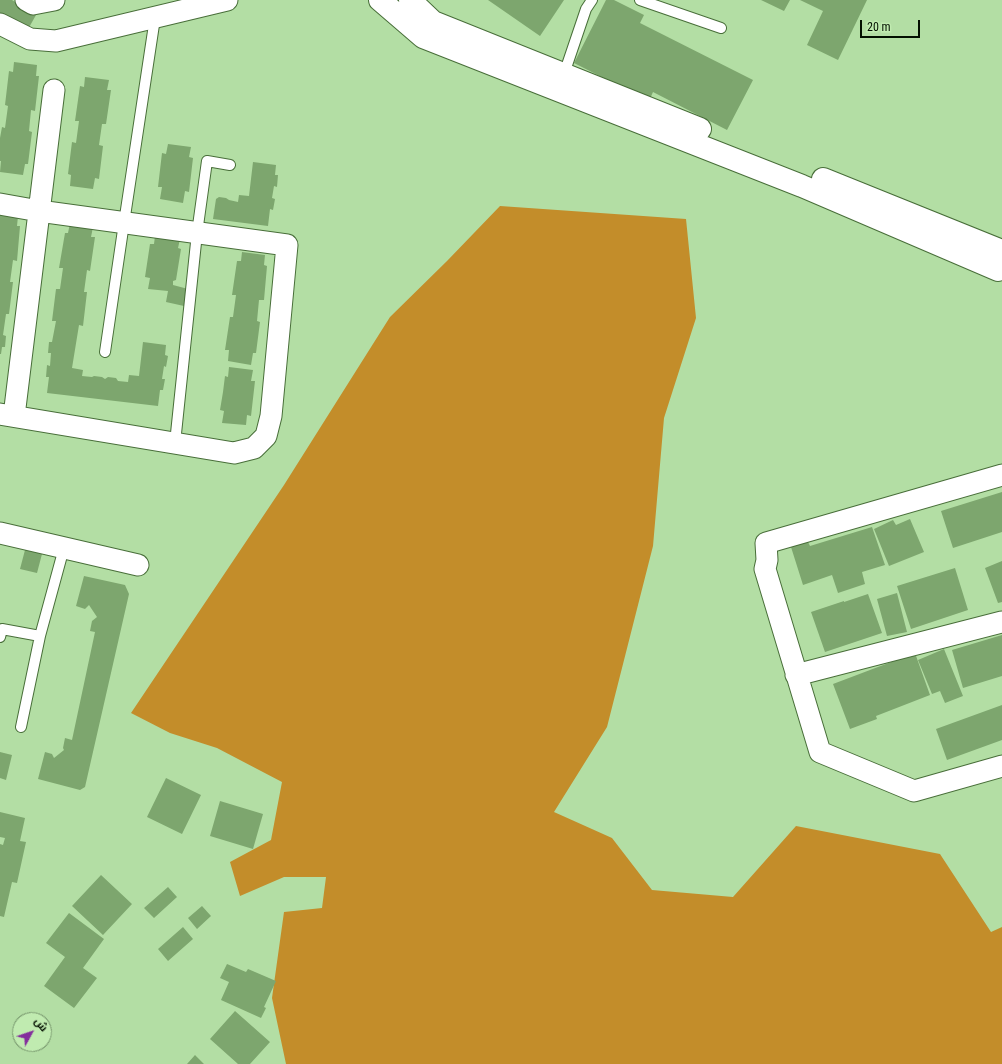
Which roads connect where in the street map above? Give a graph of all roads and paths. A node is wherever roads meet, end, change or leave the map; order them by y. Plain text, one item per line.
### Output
1 (26, 0) edge
2 (54, 0) edge
3 (227, 0) edge
4 (380, 0) edge
5 (410, 0) edge
6 (592, 0) edge
7 (640, 0) edge
8 (155, 18) junction
9 (0, 24) edge
10 (721, 28) dead end
11 (564, 74) junction
12 (54, 90) dead end
13 (230, 165) dead end
14 (0, 204) edge
15 (39, 211) junction
16 (124, 223) junction
17 (197, 233) junction
18 (1001, 266) edge
19 (105, 352) dead end
20 (7, 415) edge
21 (175, 443) junction
22 (1002, 475) edge
23 (0, 533) edge
24 (64, 548) junction
25 (138, 565) dead end
26 (1002, 622) edge
27 (40, 636) junction
28 (0, 637) edge
29 (796, 675) junction
30 (21, 727) dead end
31 (1002, 766) edge

1 - 2 street
3 - 8 street
4 - 18 main road
5 - 11 main road
6 - 11 lane
7 - 10 lane
8 - 9 street
8 - 16 lane
11 - 18 main road
12 - 15 street
13 - 17 lane
14 - 15 street
15 - 16 street
15 - 20 street
16 - 17 street
16 - 19 lane
17 - 21 lane
17 - 21 street
20 - 21 street
22 - 29 street
23 - 24 street
24 - 25 street
24 - 27 lane
26 - 29 street
27 - 28 lane
27 - 30 lane
29 - 31 street

